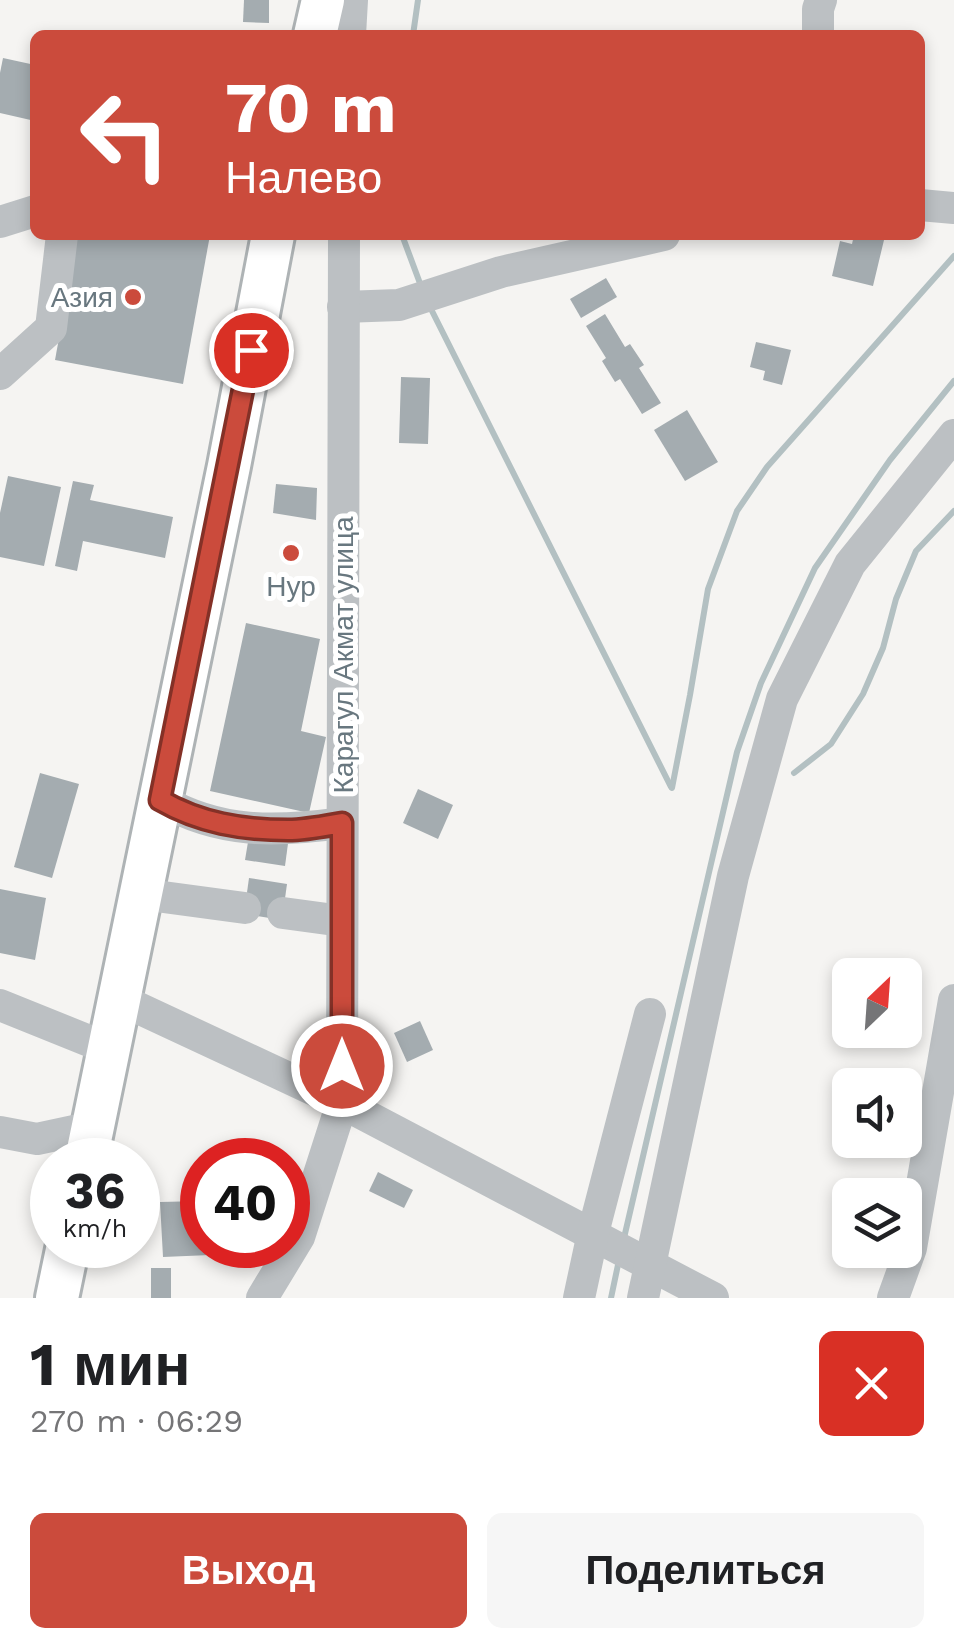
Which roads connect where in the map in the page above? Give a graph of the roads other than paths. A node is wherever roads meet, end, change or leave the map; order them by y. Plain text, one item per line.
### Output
1 (323, 0) edge
2 (352, 0) edge
3 (821, 0) edge
4 (316, 30) edge
5 (350, 30) edge
6 (818, 30) edge
7 (925, 205) edge
8 (954, 208) edge
9 (30, 213) edge
10 (0, 222) edge
11 (61, 240) edge
12 (272, 240) edge
13 (344, 240) edge
14 (642, 240) edge
15 (343, 307) junction
16 (0, 374) edge
17 (954, 435) edge
18 (160, 800) junction
19 (342, 823) junction
20 (141, 894) junction
21 (245, 908) dead end
22 (283, 913) dead end
23 (342, 920) junction
24 (119, 999) junction
25 (954, 1000) edge
26 (0, 1005) edge
27 (650, 1014) dead end
28 (109, 1049) junction
29 (342, 1103) junction
30 (0, 1132) edge
31 (32, 1138) edge
32 (90, 1138) edge
33 (625, 1259) edge
34 (63, 1268) edge
35 (57, 1298) edge
36 (262, 1298) edge
37 (579, 1298) edge
38 (713, 1298) edge
39 (892, 1298) edge

1 - 4 main road
2 - 5 street
3 - 6 street
7 - 8 street
9 - 10 street
11 - 16 street
12 - 18 main road
13 - 15 street, Карагул Акмат улица
14 - 15 street
15 - 19 street, Карагул Акмат улица
17 - 33 street
18 - 19 street
18 - 20 main road
19 - 23 street, Карагул Акмат улица
20 - 21 street
20 - 24 main road
22 - 23 street
23 - 29 street, Карагул Акмат улица
24 - 28 main road
24 - 29 street
25 - 39 street
26 - 28 street
27 - 33 street
28 - 32 main road
29 - 33 street
29 - 36 street, Карагул Акмат улица
30 - 31 street
33 - 37 street
33 - 38 street
34 - 35 main road

